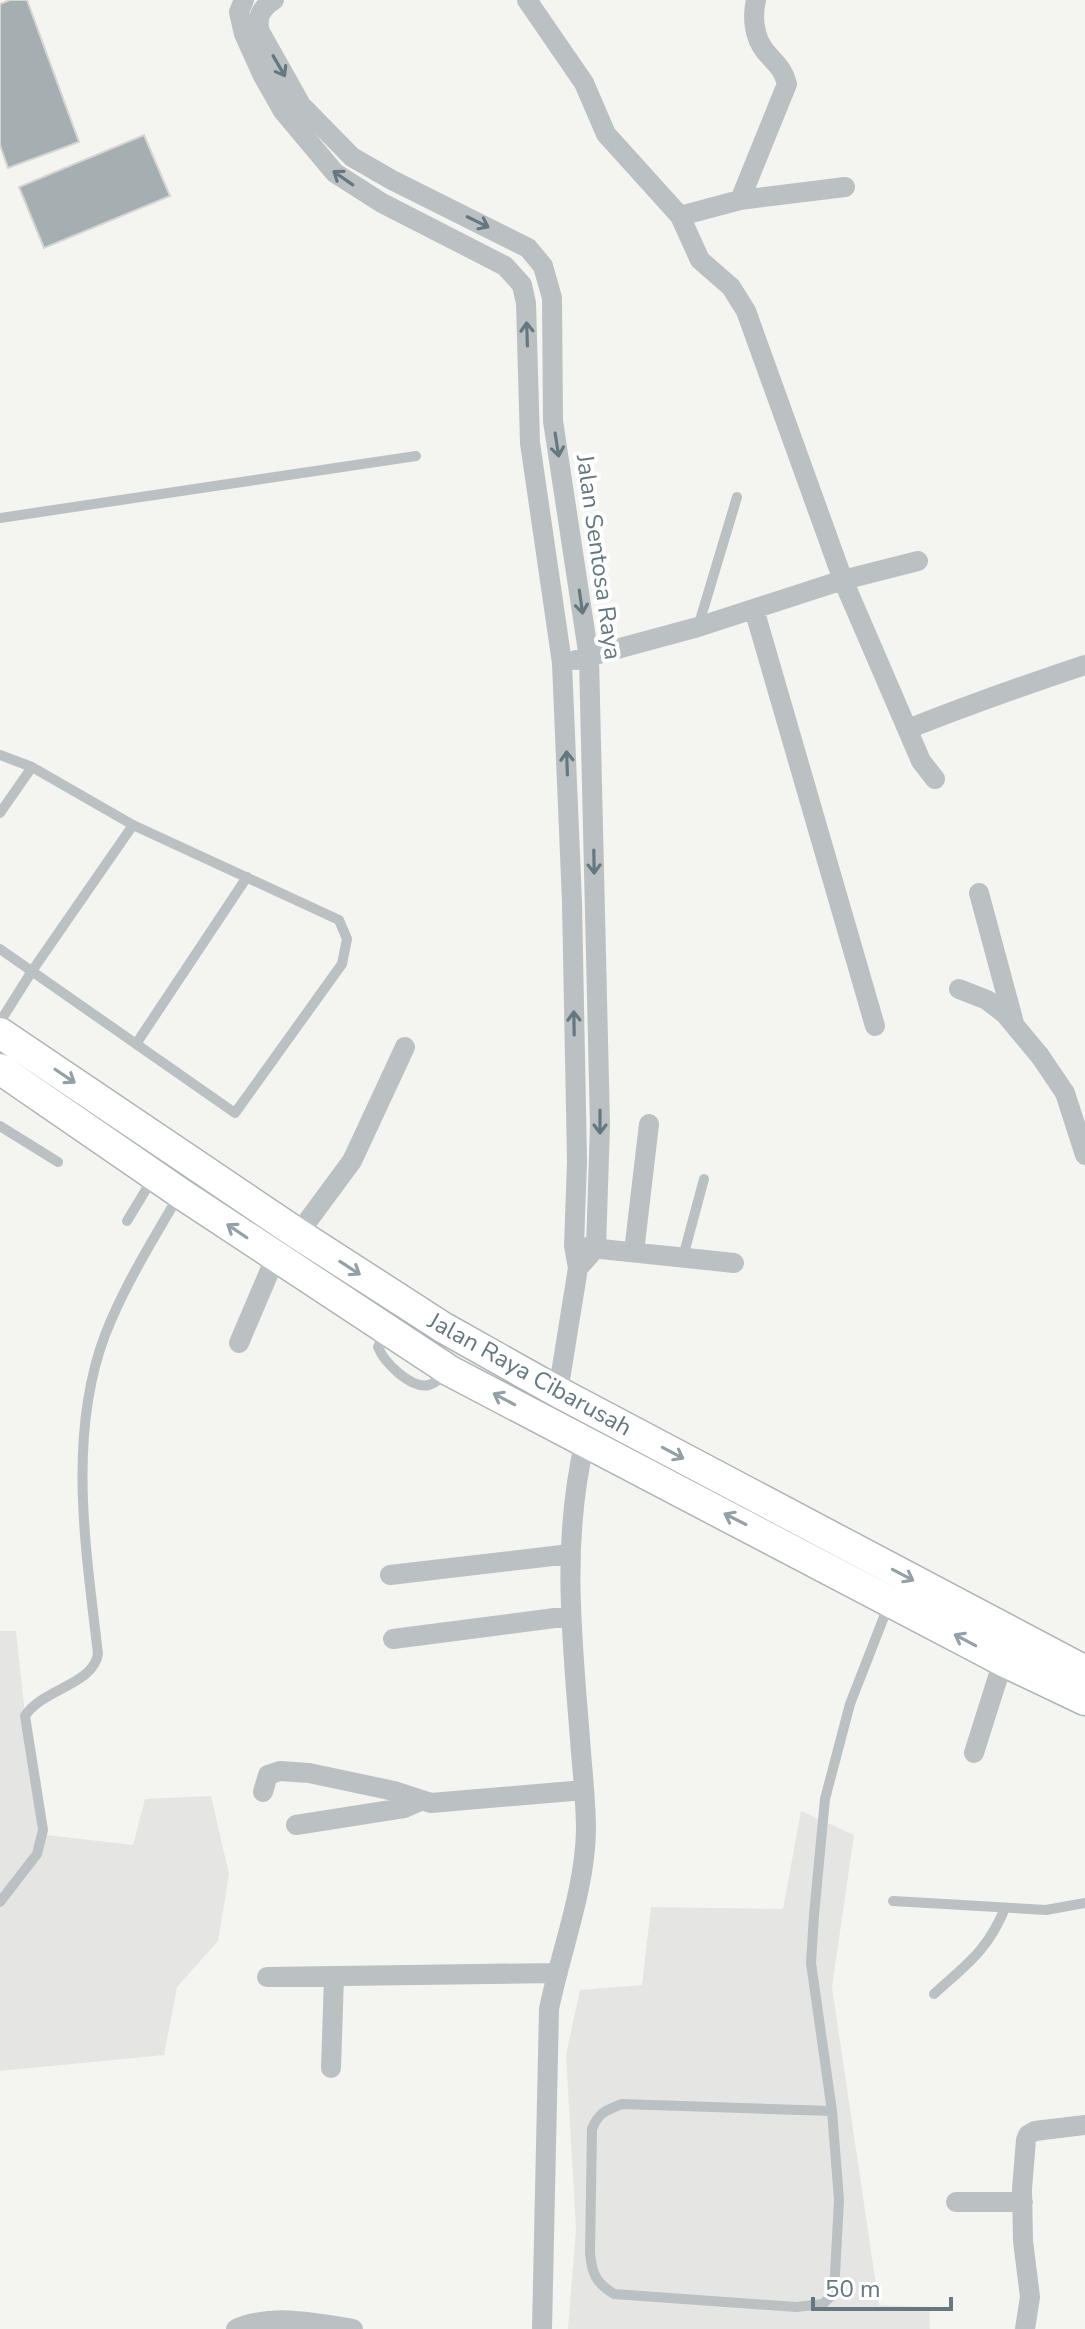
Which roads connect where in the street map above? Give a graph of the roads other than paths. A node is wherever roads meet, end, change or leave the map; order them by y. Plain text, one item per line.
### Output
1 (244, 0) edge
2 (274, 0) edge
3 (527, 0) edge
4 (756, 0) edge
5 (845, 187) dead end
6 (740, 200) junction
7 (680, 216) junction
8 (416, 456) dead end
9 (737, 497) dead end
10 (0, 518) edge
11 (918, 561) dead end
12 (843, 580) junction
13 (754, 609) junction
14 (698, 627) junction
15 (589, 658) junction
16 (562, 663) junction
17 (1085, 665) edge
18 (908, 729) junction
19 (0, 755) edge
20 (32, 767) junction
21 (935, 779) dead end
22 (0, 813) edge
23 (133, 825) junction
24 (247, 877) junction
25 (979, 893) dead end
26 (0, 949) edge
27 (32, 971) junction
28 (959, 989) dead end
29 (0, 1022) edge
30 (1014, 1023) junction
31 (875, 1026) dead end
32 (0, 1033) edge
33 (136, 1044) junction
34 (405, 1047) dead end
35 (0, 1069) edge
36 (649, 1124) dead end
37 (0, 1126) edge
38 (1085, 1155) edge
39 (58, 1162) dead end
40 (154, 1175) junction
41 (704, 1179) dead end
42 (180, 1193) junction
43 (127, 1221) dead end
44 (298, 1234) junction
45 (574, 1246) junction
46 (596, 1248) junction
47 (634, 1252) junction
48 (276, 1256) junction
49 (683, 1257) junction
50 (734, 1263) dead end
51 (578, 1268) junction
52 (239, 1343) dead end
53 (558, 1392) junction
54 (585, 1441) junction
55 (570, 1554) junction
56 (390, 1575) dead end
57 (890, 1600) junction
58 (570, 1616) junction
59 (393, 1639) dead end
60 (1003, 1661) junction
61 (1085, 1671) edge
62 (1085, 1700) edge
63 (974, 1753) dead end
64 (584, 1790) junction
65 (263, 1792) dead end
66 (420, 1801) junction
67 (296, 1825) dead end
68 (893, 1901) dead end
69 (0, 1902) edge
70 (1085, 1903) edge
71 (1005, 1908) junction
72 (555, 1973) junction
73 (267, 1977) dead end
74 (334, 1977) junction
75 (934, 1994) dead end
76 (331, 2068) dead end
77 (832, 2111) junction
78 (1085, 2125) edge
79 (956, 2202) dead end
80 (1023, 2202) junction
81 (236, 2329) edge
82 (353, 2329) edge
83 (542, 2329) edge
84 (1025, 2329) edge

16 -> 1 street
2 -> 15 street, Jalan Sentosa Raya
3 - 7 street
4 - 6 street
5 - 6 street
6 - 7 street
7 - 12 street
8 - 10 lane
9 - 14 lane
11 - 12 street
12 - 13 street
12 - 18 street
13 - 14 street
13 - 31 street
14 - 15 street
15 - 16 street
15 -> 46 street, Jalan Sentosa Raya
45 -> 16 street
17 - 18 street
18 - 21 street
19 - 20 lane
20 - 22 lane
20 - 23 lane
23 - 24 lane
23 - 27 lane
24 - 33 lane
24 - 33 lane
25 - 30 street
26 - 27 lane
27 - 29 lane
27 - 33 lane
28 - 30 street
30 - 38 street
32 -> 44 main road, Jalan Raya Cibarusah
34 - 44 street
35 - 40 main road, Jalan Raya Cibarusah
36 - 47 street
37 - 39 lane
40 - 42 main road, Jalan Raya Cibarusah
40 - 43 lane
41 - 49 lane
48 -> 42 main road, Jalan Raya Cibarusah
42 - 69 lane
44 -> 53 main road, Jalan Raya Cibarusah
45 - 46 street
45 - 51 street
46 - 47 street
46 - 51 street
47 - 49 street
48 - 52 street
54 -> 48 main road, Jalan Raya Cibarusah
49 - 50 street
51 - 53 street
53 -> 61 main road, Jalan Raya Cibarusah
54 - 55 street
57 -> 54 main road, Jalan Raya Cibarusah
55 - 56 street
55 - 58 street
60 -> 57 main road, Jalan Raya Cibarusah
57 - 77 lane
58 - 59 street
58 - 64 street
60 - 62 main road, Jalan Raya Cibarusah
60 - 63 street
64 - 66 street
64 - 72 street
65 - 66 street
66 - 67 street
68 - 71 lane
70 - 71 lane
71 - 75 lane
72 - 74 street
72 - 83 street
73 - 74 street
74 - 76 street
77 - 77 lane
78 - 80 street
79 - 80 street
80 - 84 street
81 - 82 street

